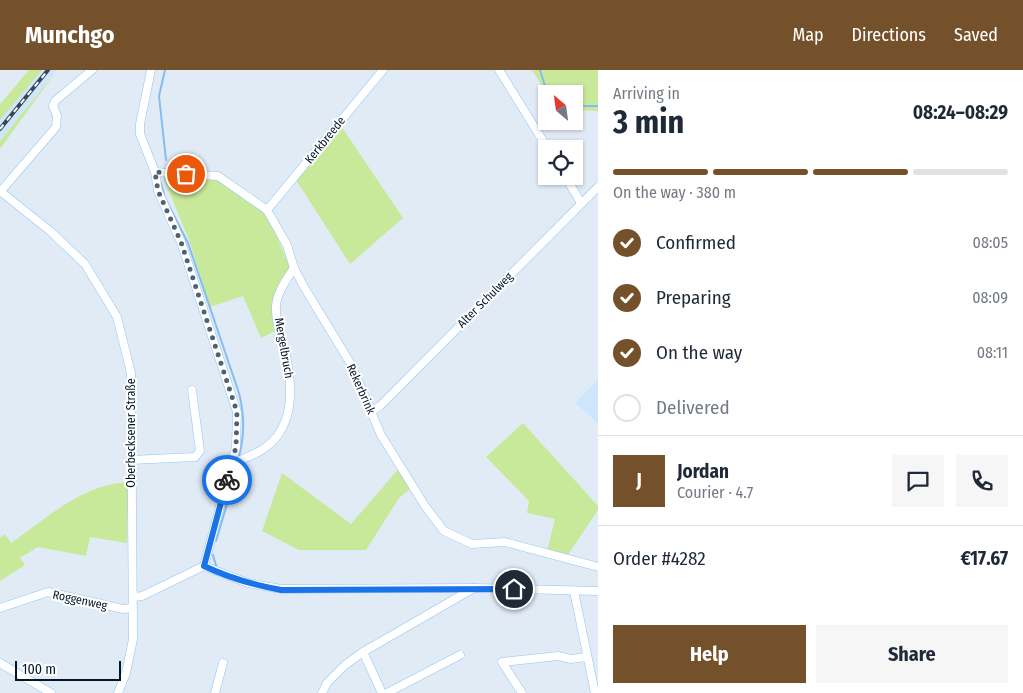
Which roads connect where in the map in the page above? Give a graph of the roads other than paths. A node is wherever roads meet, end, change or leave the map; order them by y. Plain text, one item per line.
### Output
1 (92, 70) edge
2 (151, 70) edge
3 (383, 70) edge
4 (499, 70) edge
5 (542, 140) edge
6 (155, 172) junction
7 (570, 185) edge
8 (598, 188) edge
9 (0, 191) edge
10 (581, 203) junction
11 (268, 210) junction
12 (294, 268) junction
13 (192, 390) dead end
14 (372, 411) junction
15 (131, 460) junction
16 (232, 464) junction
17 (204, 566) junction
18 (598, 567) edge
19 (474, 588) junction
20 (574, 591) junction
21 (598, 591) edge
22 (134, 596) junction
23 (0, 608) edge
24 (133, 608) junction
25 (363, 652) junction
26 (460, 655) dead end
27 (586, 657) junction
28 (0, 663) edge
29 (223, 663) dead end
30 (51, 693) edge
31 (118, 693) edge
32 (215, 693) edge
33 (322, 693) edge
34 (382, 693) edge
35 (387, 693) edge
36 (522, 693) edge
37 (595, 693) edge

1 - 9 street
2 - 6 street
3 - 11 street, Kerkbreede
4 - 5 street
6 - 11 street, Rekerbrink
6 - 16 street
7 - 10 street
8 - 10 street, Alter Schulweg
9 - 15 street, Oberbecksener Straße
10 - 14 street, Alter Schulweg
11 - 12 street, Rekerbrink
12 - 14 street, Rekerbrink
12 - 16 street, Mergelbruch
13 - 15 street
14 - 18 street, Rekerbrink
15 - 22 street, Oberbecksener Straße
16 - 17 street
17 - 19 street
17 - 22 street
19 - 20 street
19 - 25 street
20 - 21 street
20 - 27 street
22 - 24 street, Oberbecksener Straße
23 - 24 street, Roggenweg
24 - 31 street, Oberbecksener Straße
25 - 33 street
25 - 34 street
26 - 35 street
27 - 36 street
27 - 37 street
28 - 30 street
29 - 32 street

